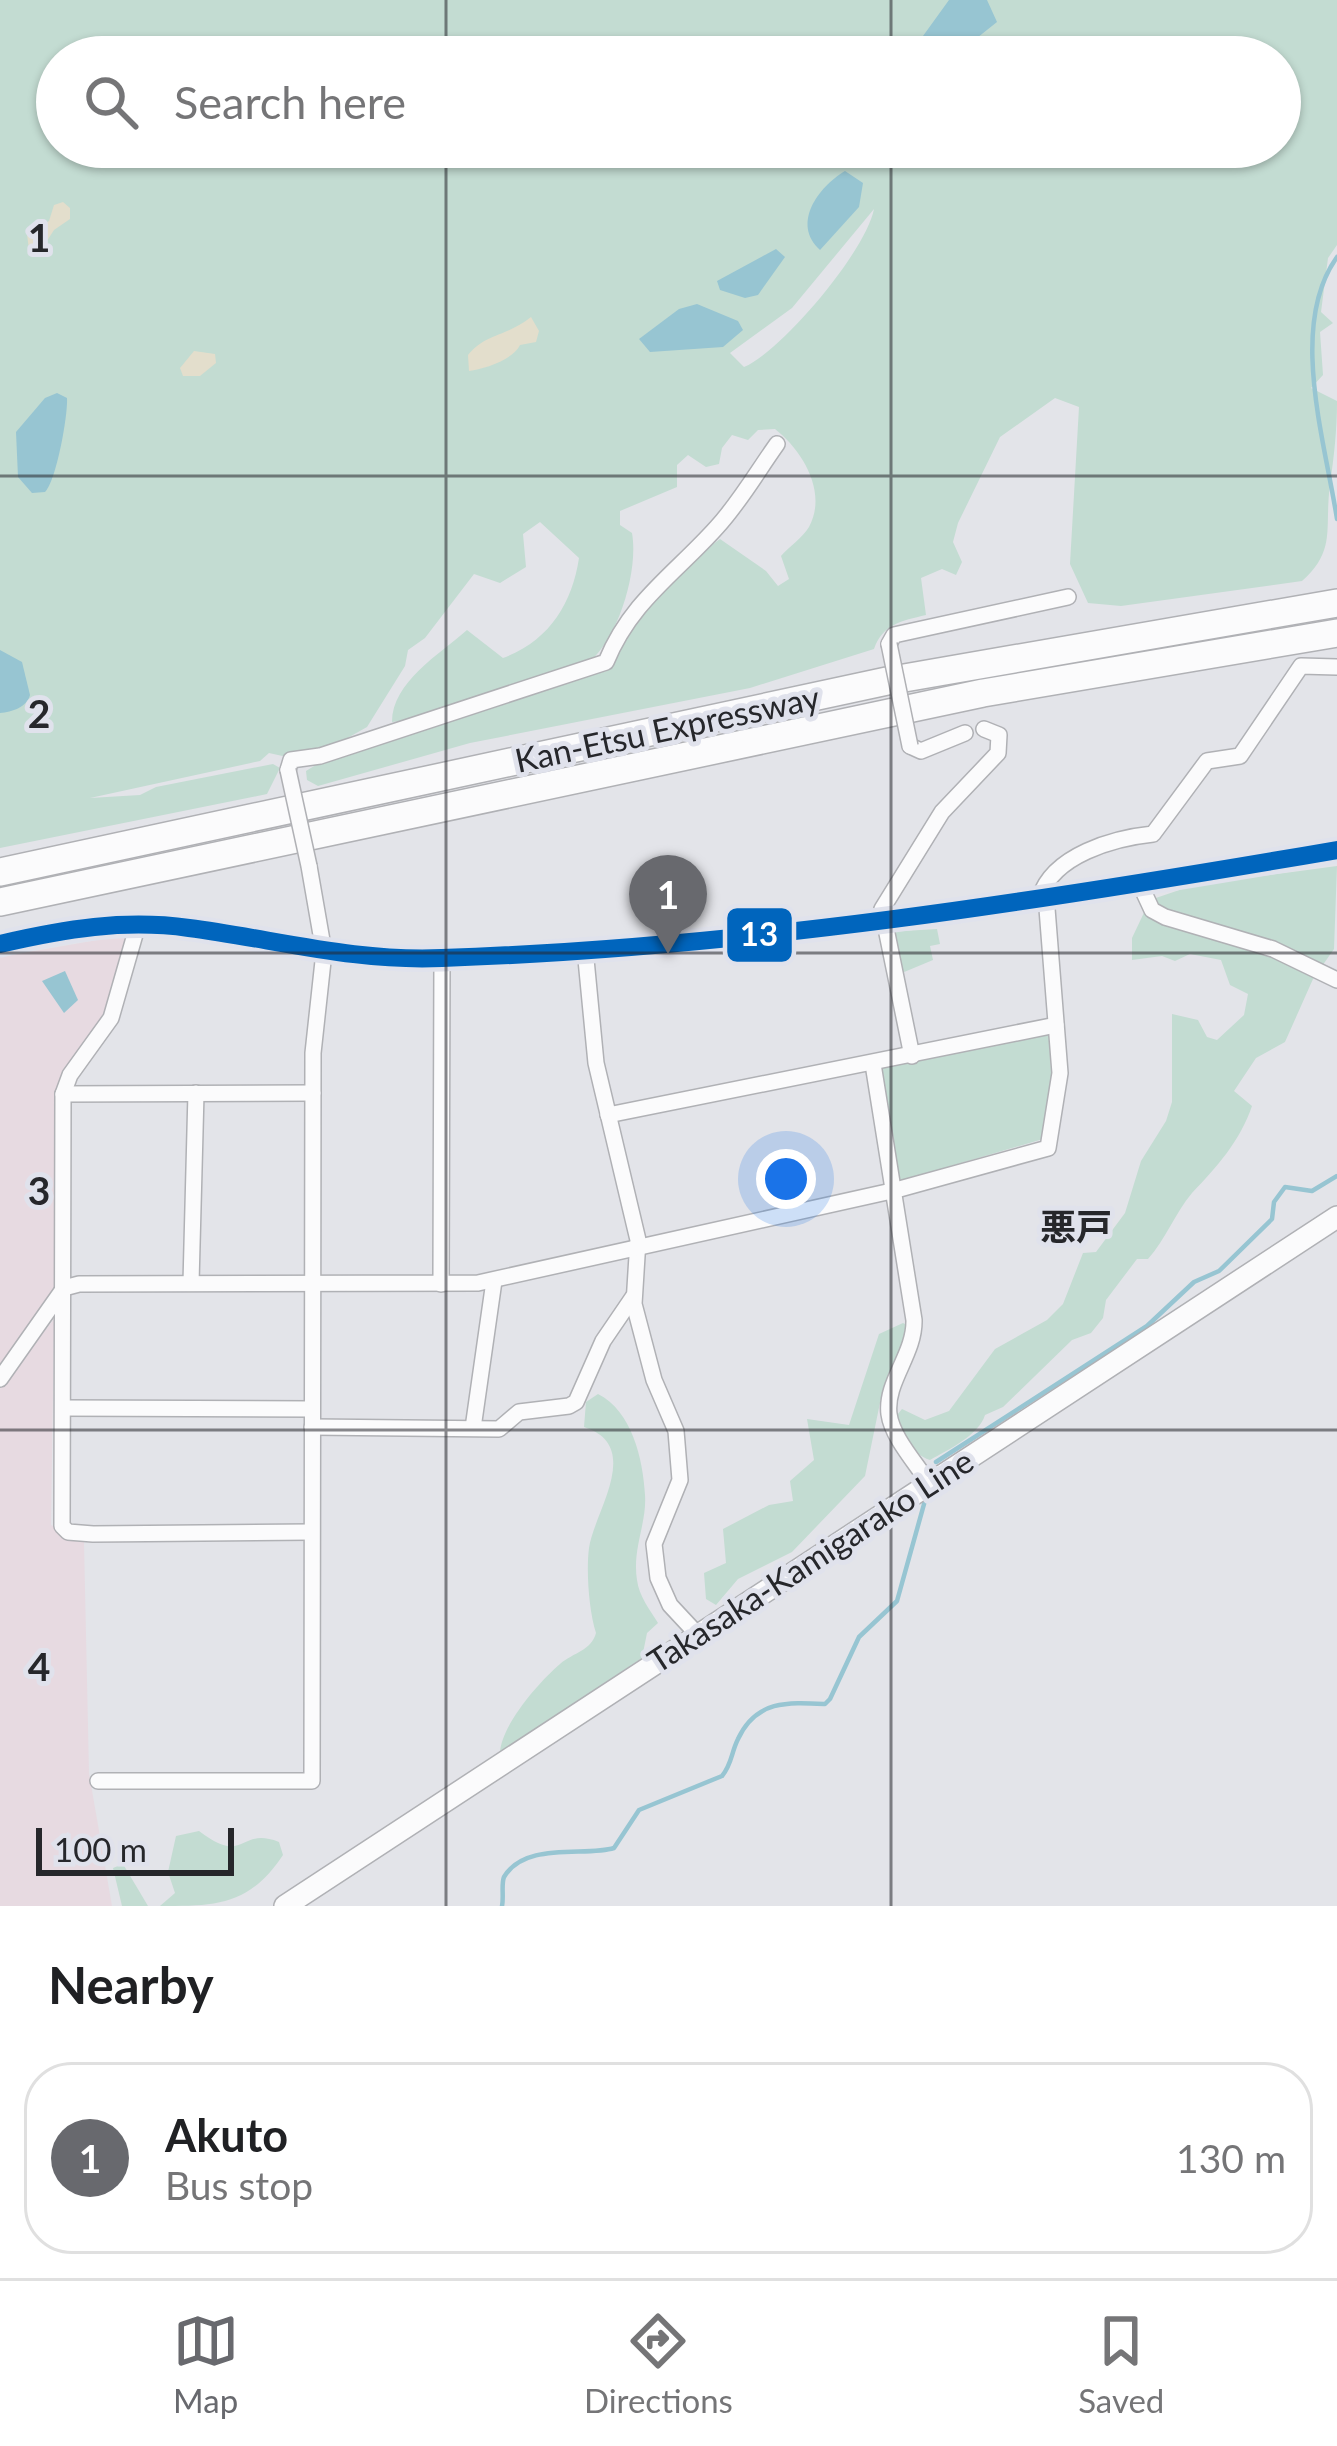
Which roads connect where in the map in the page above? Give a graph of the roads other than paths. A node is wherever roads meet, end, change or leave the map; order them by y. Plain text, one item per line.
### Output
1 (776, 444) dead end
2 (1068, 597) dead end
3 (1337, 603) edge
4 (1337, 633) edge
5 (1337, 667) edge
6 (984, 729) dead end
7 (965, 733) dead end
8 (1337, 850) edge
9 (0, 872) edge
10 (1139, 882) junction
11 (1043, 896) junction
12 (0, 902) edge
13 (881, 918) junction
14 (138, 924) junction
15 (0, 944) edge
16 (586, 949) junction
17 (324, 952) junction
18 (442, 958) junction
19 (1337, 980) edge
20 (1056, 1025) junction
21 (912, 1056) junction
22 (873, 1064) junction
23 (196, 1093) junction
24 (313, 1093) junction
25 (63, 1094) junction
26 (608, 1115) junction
27 (896, 1190) junction
28 (1337, 1217) edge
29 (639, 1249) junction
30 (494, 1281) junction
31 (191, 1283) junction
32 (314, 1283) junction
33 (441, 1284) junction
34 (64, 1288) junction
35 (633, 1297) junction
36 (0, 1379) edge
37 (63, 1408) junction
38 (312, 1418) junction
39 (473, 1428) junction
40 (928, 1482) junction
41 (311, 1532) junction
42 (698, 1634) junction
43 (98, 1781) dead end
44 (285, 1906) edge

1 - 17 street, bridge
2 - 7 street, bridge
3 - 9 highway, Kan-Etsu Expressway
4 - 12 highway, Kan-Etsu Expressway
5 - 11 street
6 - 13 street
8 - 10 street
10 - 11 street
10 - 19 street
11 - 13 street
11 - 20 street
13 - 16 street
13 - 21 street
14 - 15 street
14 - 17 street
14 - 25 street
16 - 18 street
16 - 26 street
17 - 18 street
17 - 24 street
18 - 33 street
20 - 21 street
20 - 27 street
21 - 22 street
22 - 26 street
22 - 27 street
23 - 24 street
23 - 25 street
23 - 31 street
24 - 32 street
25 - 34 street
26 - 29 street
27 - 29 street
27 - 40 street
28 - 40 street, Takasaka-Kamigarako Line
29 - 30 street
29 - 35 street
30 - 33 street
30 - 39 street
31 - 32 street
31 - 34 street
32 - 33 street
32 - 38 street
34 - 36 street
34 - 37 street
35 - 39 street
35 - 42 street
37 - 38 street
37 - 41 street
38 - 39 street
38 - 41 street
40 - 42 street, Takasaka-Kamigarako Line
41 - 43 street
42 - 44 street, Takasaka-Kamigarako Line

